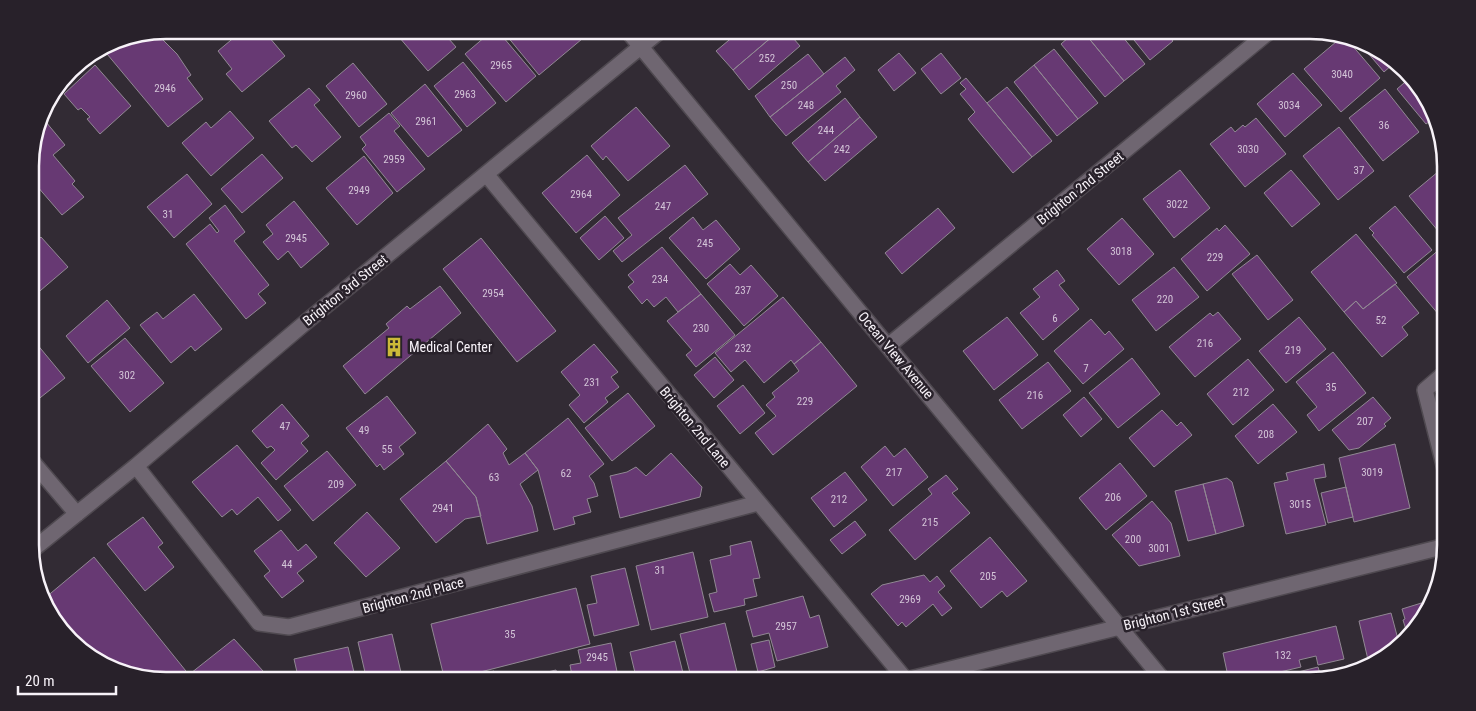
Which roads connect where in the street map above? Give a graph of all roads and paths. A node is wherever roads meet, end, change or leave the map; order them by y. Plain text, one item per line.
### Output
1 (633, 39) edge
2 (650, 39) edge
3 (1261, 39) edge
4 (640, 47) junction
5 (486, 174) junction
6 (888, 346) junction
7 (1437, 379) edge
8 (1437, 439) edge
9 (136, 466) junction
10 (39, 469) edge
11 (758, 503) junction
12 (77, 514) junction
13 (39, 545) edge
14 (1437, 548) edge
15 (1120, 627) junction
16 (897, 672) edge
17 (937, 672) edge
18 (1157, 672) edge

1 - 4 street, Ocean View Avenue
2 - 4 street, Brighton 3rd Street
3 - 6 street, Brighton 2nd Street
4 - 5 street, Brighton 3rd Street
4 - 6 street, Ocean View Avenue
5 - 9 street, Brighton 3rd Street
5 - 11 street, Brighton 2nd Lane
6 - 15 street, Ocean View Avenue
7 - 8 street
9 - 11 street, Brighton 2nd Place
9 - 12 street, Brighton 3rd Street
10 - 12 street
11 - 16 street, Brighton 2nd Lane
12 - 13 street, Brighton 3rd Street
14 - 15 street, Brighton 1st Street
15 - 17 street, Brighton 1st Street
15 - 18 street, Ocean View Avenue

